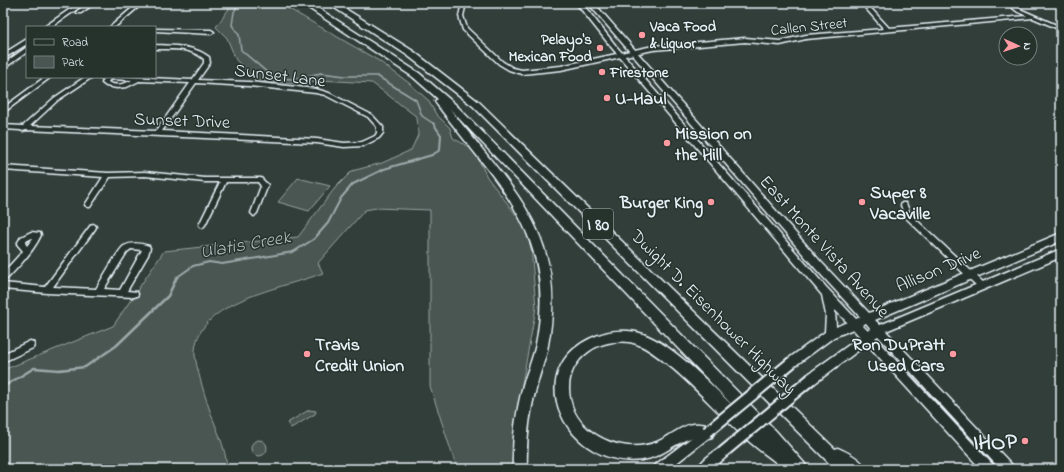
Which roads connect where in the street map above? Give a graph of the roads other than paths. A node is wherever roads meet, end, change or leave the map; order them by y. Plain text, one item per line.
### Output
1 (83, 3) edge
2 (92, 3) edge
3 (141, 3) edge
4 (305, 3) edge
5 (331, 3) edge
6 (464, 3) edge
7 (579, 3) edge
8 (591, 3) edge
9 (863, 3) edge
10 (1008, 3) edge
11 (1033, 17) junction
12 (48, 26) edge
13 (59, 26) edge
14 (113, 26) edge
15 (1061, 29) edge
16 (156, 30) edge
17 (888, 30) junction
18 (211, 32) dead end
19 (26, 42) edge
20 (156, 47) edge
21 (26, 50) edge
22 (633, 53) junction
23 (621, 55) junction
24 (3, 57) edge
25 (3, 67) edge
26 (47, 78) edge
27 (88, 78) edge
28 (98, 78) edge
29 (194, 82) junction
30 (428, 86) junction
31 (3, 112) edge
32 (3, 127) edge
33 (23, 129) junction
34 (157, 134) junction
35 (360, 145) joint
36 (3, 168) edge
37 (108, 175) junction
38 (224, 180) junction
39 (88, 205) dead end
40 (904, 205) dead end
41 (254, 214) dead end
42 (202, 225) dead end
43 (93, 227) dead end
44 (1061, 237) edge
45 (27, 250) dead end
46 (1061, 252) edge
47 (970, 275) junction
48 (3, 278) edge
49 (3, 286) edge
50 (982, 286) junction
51 (47, 290) junction
52 (823, 290) junction
53 (98, 292) junction
54 (122, 293) junction
55 (134, 294) dead end
56 (867, 319) junction
57 (854, 324) junction
58 (878, 330) junction
59 (830, 334) junction
60 (867, 340) junction
61 (30, 345) dead end
62 (3, 358) edge
63 (706, 432) junction
64 (820, 444) junction
65 (989, 467) edge
66 (520, 469) edge
67 (659, 469) edge
68 (703, 469) edge
69 (799, 469) edge
70 (845, 469) edge
71 (859, 469) edge
72 (1008, 469) edge

1 - 12 main road
2 - 13 main road
3 - 14 street
4 - 30 highway, I 80
5 - 64 highway, Dwight D. Eisenhower Highway / I 80
6 - 23 street, Callen Street
7 - 23 main road, East Monte Vista Avenue
8 - 22 main road, East Monte Vista Avenue
9 - 17 street
10 - 11 street
11 - 15 street
11 - 17 street, Callen Street
16 - 18 street
17 - 22 street, Callen Street
19 - 24 main road
20 - 29 street
21 - 25 main road
22 - 23 street, Callen Street
22 - 56 main road, East Monte Vista Avenue
23 - 52 main road, East Monte Vista Avenue
26 - 31 street
27 - 33 street
28 - 29 street, Sunset Lane
29 - 34 street
29 - 35 street, Sunset Lane
30 - 66 highway
30 - 69 highway, I 80
32 - 33 street, Sunset Drive
33 - 34 street, Sunset Drive
34 - 35 street, Sunset Drive
36 - 37 street
37 - 38 street
37 - 39 street
38 - 41 street
38 - 42 street
40 - 47 street
43 - 51 street
44 - 47 main road, Allison Drive
45 - 48 street
46 - 50 main road, Allison Drive
47 - 50 street
47 - 56 main road, Allison Drive
49 - 51 street
50 - 58 main road, Allison Drive
51 - 53 street
52 - 57 main road, East Monte Vista Avenue
52 - 59 main road
53 - 54 street
53 - 54 street
54 - 55 street
56 - 57 main road, Allison Drive
56 - 58 main road, East Monte Vista Avenue
57 - 59 main road, Allison Drive
57 - 60 main road, East Monte Vista Avenue
58 - 60 main road, Allison Drive
58 - 72 main road, East Monte Vista Avenue
59 - 63 main road, Allison Drive, bridge
60 - 65 main road, East Monte Vista Avenue
60 - 68 main road, Allison Drive, bridge
61 - 62 street
63 - 67 main road, Allison Drive
63 - 69 highway
64 - 70 highway, Dwight D. Eisenhower Highway / I 80
64 - 71 highway

